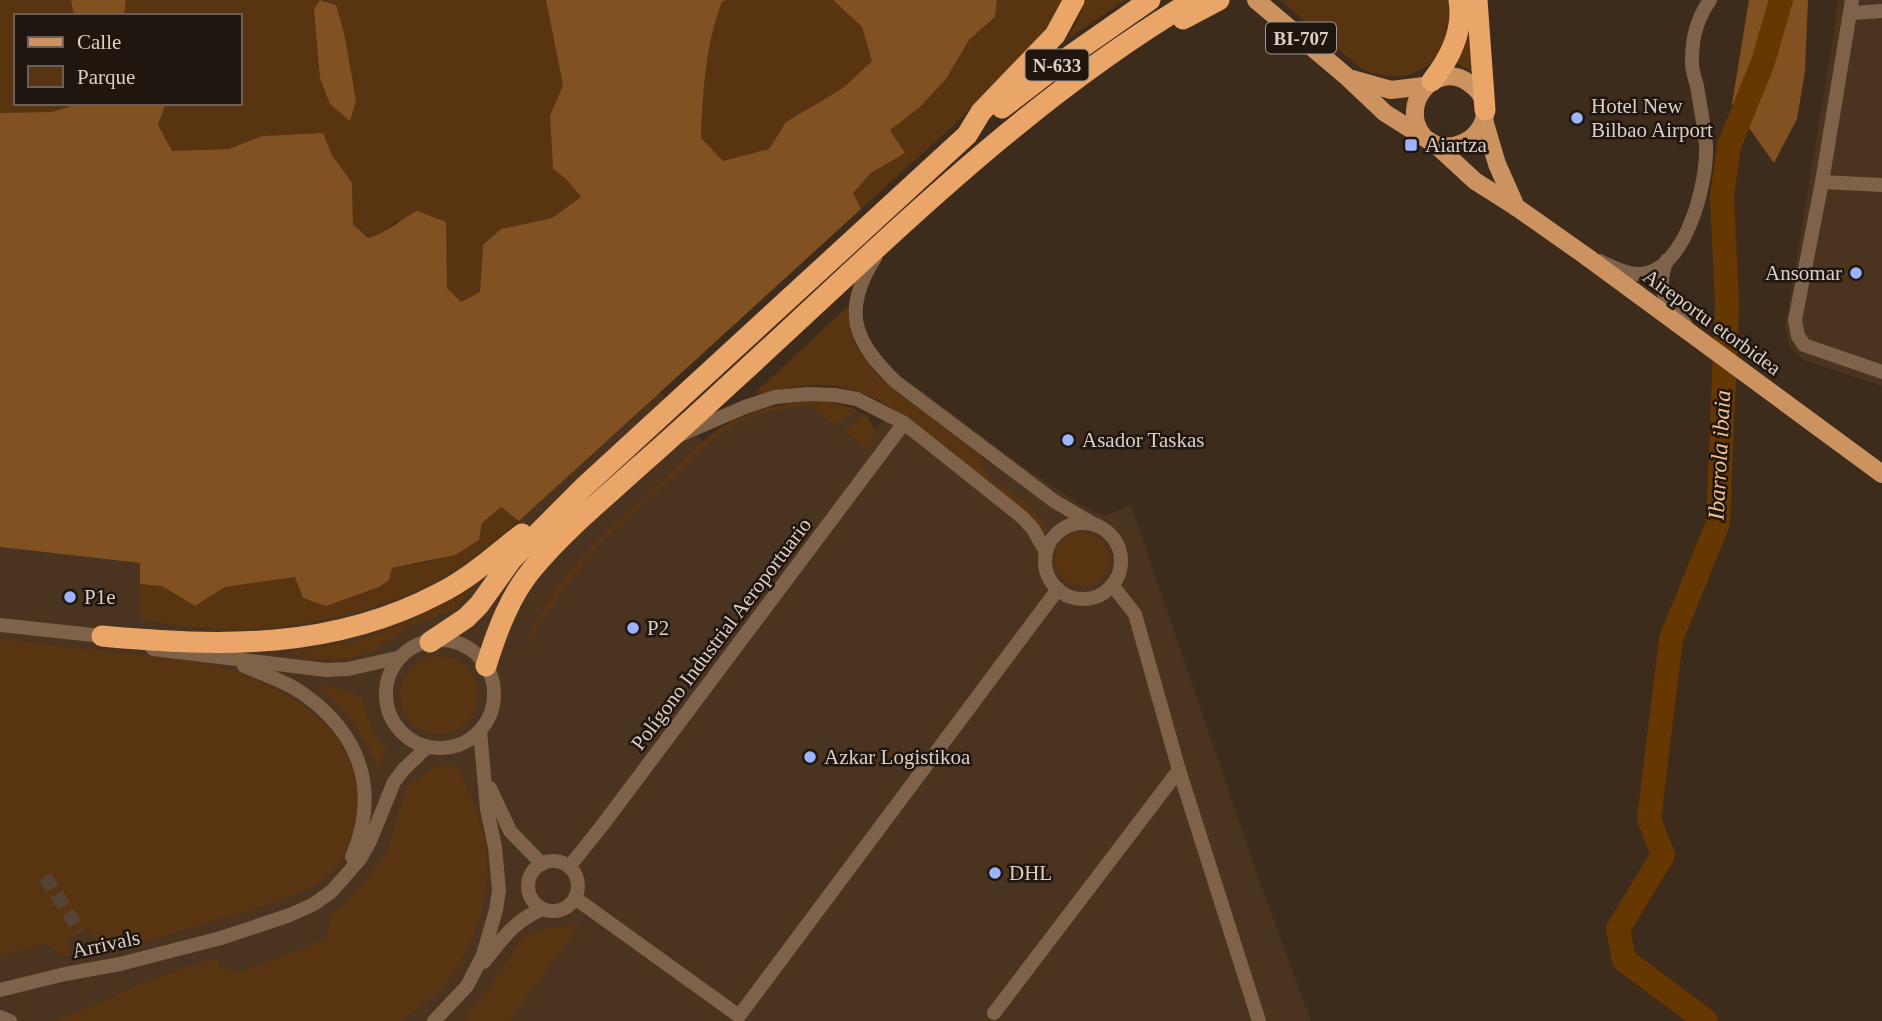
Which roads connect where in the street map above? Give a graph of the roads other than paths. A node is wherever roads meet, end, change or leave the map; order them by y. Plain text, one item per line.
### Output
1 (1074, 0) edge
2 (1150, 0) edge
3 (1194, 0) edge
4 (1219, 0) edge
5 (1256, 0) edge
6 (1459, 0) edge
7 (1476, 0) edge
8 (1710, 0) edge
9 (1851, 6) edge
10 (1882, 11) edge
11 (1080, 76) junction
12 (1346, 76) junction
13 (1428, 84) junction
14 (1484, 115) junction
15 (967, 135) junction
16 (1432, 143) junction
17 (1822, 182) junction
18 (1882, 185) edge
19 (1516, 207) junction
20 (887, 239) junction
21 (1583, 254) junction
22 (1667, 260) junction
23 (1699, 341) junction
24 (1882, 372) edge
25 (904, 423) junction
26 (671, 439) junction
27 (1882, 474) edge
28 (585, 486) junction
29 (1095, 525) junction
30 (1046, 552) junction
31 (1112, 585) junction
32 (1058, 589) junction
33 (0, 625) edge
34 (102, 636) junction
35 (430, 642) junction
36 (401, 657) junction
37 (228, 659) junction
38 (486, 666) junction
39 (480, 731) junction
40 (427, 747) junction
41 (1179, 770) junction
42 (483, 773) junction
43 (542, 864) junction
44 (569, 867) junction
45 (345, 878) junction
46 (575, 898) junction
47 (542, 909) junction
48 (467, 986) junction
49 (0, 990) edge
50 (994, 1013) dead end
51 (0, 1017) edge
52 (10, 1021) edge
53 (434, 1021) edge
54 (1259, 1021) edge

1 - 15 highway
2 - 15 highway, N-633
3 - 11 highway, N-633
4 - 11 highway
5 - 12 main road, BI-707
6 - 13 highway
7 - 14 highway
8 - 22 street
9 - 10 street
9 - 17 street
11 - 20 highway, N-633
12 - 13 main road, BI-707
12 - 16 main road, BI-707
13 - 14 main road, BI-707
13 - 16 main road, BI-707
14 - 16 main road
14 - 19 main road, BI-707
15 - 28 highway
16 - 19 main road, BI-707
17 - 18 street
17 - 24 street
19 - 21 main road, Aireportu etorbidea / BI-707
20 - 26 highway
20 - 29 street
21 - 22 street
21 - 23 main road, Aireportu etorbidea
22 - 23 street
23 - 27 main road, Aireportu etorbidea
25 - 26 street
25 - 30 street
25 - 44 street, Polígono Industrial Aeroportuario
26 - 38 highway
28 - 34 highway
28 - 35 highway
29 - 30 street
29 - 31 street
30 - 32 street
31 - 32 street
31 - 41 street
32 - 46 street
33 - 34 street
34 - 37 street
35 - 36 street
35 - 38 street
36 - 37 street
36 - 40 street
37 - 45 street
38 - 39 street
39 - 40 street
39 - 42 street
40 - 45 street, Arrivals
41 - 50 street
41 - 54 street
42 - 43 street
42 - 48 street
43 - 44 street
43 - 47 street
44 - 46 street
45 - 49 street, Arrivals
46 - 47 street
47 - 48 street
48 - 53 street
51 - 52 street

